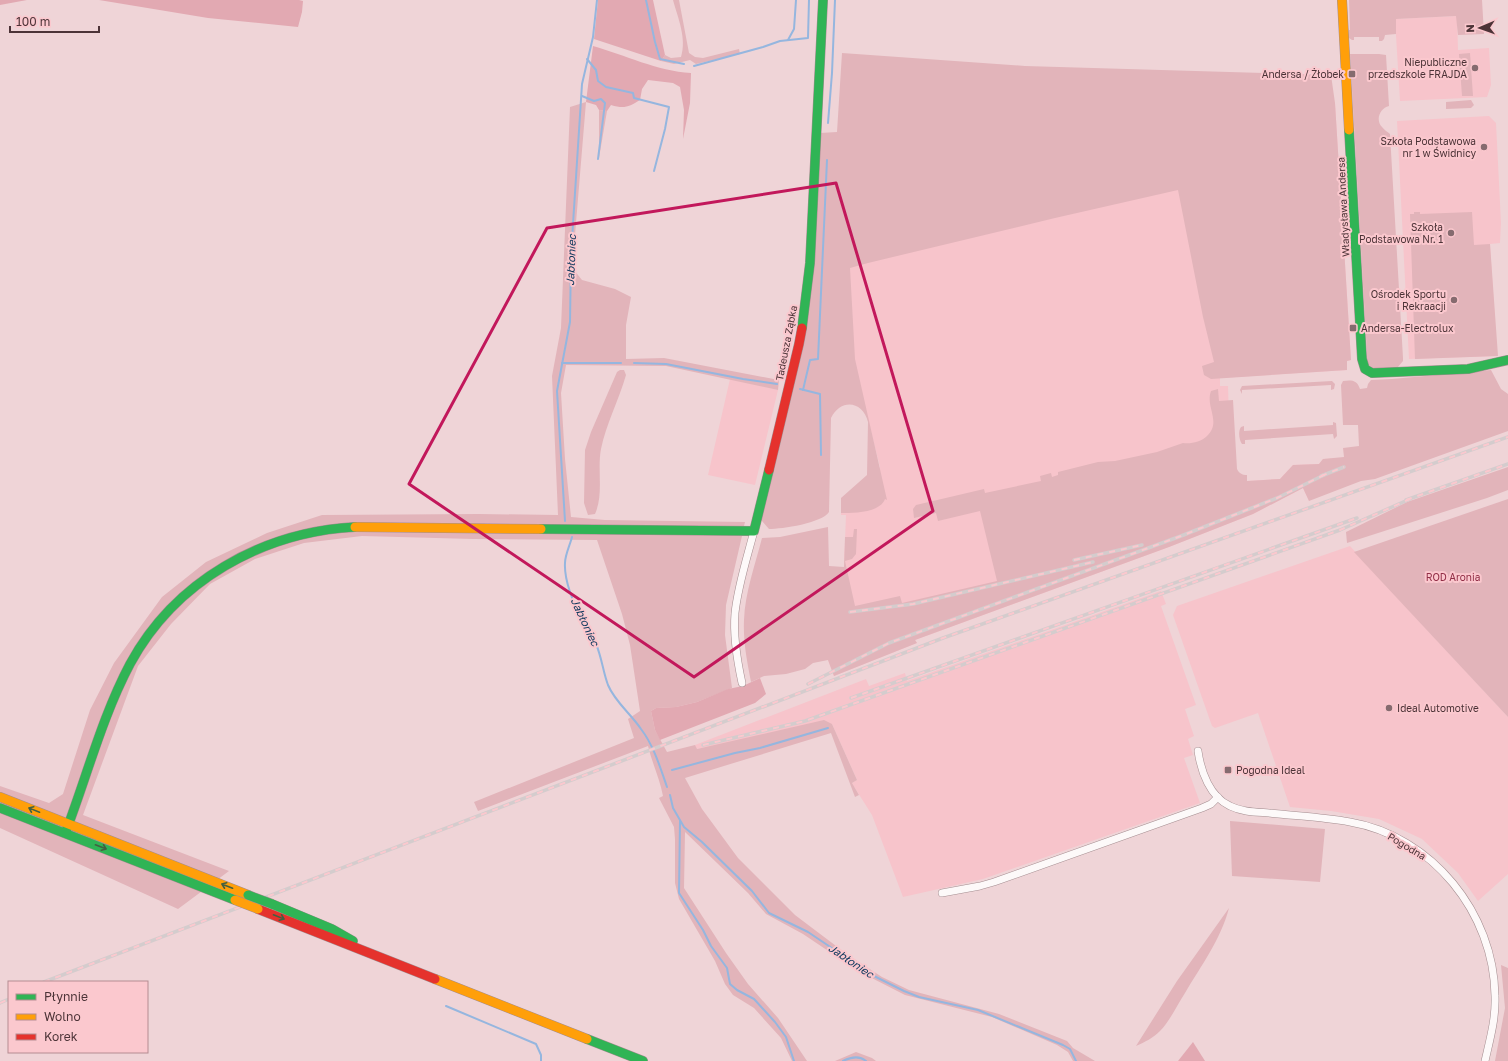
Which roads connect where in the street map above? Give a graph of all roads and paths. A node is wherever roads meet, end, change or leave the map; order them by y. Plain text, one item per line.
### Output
1 (823, 0) edge
2 (1342, 0) edge
3 (1508, 360) edge
4 (754, 531) junction
5 (742, 683) dead end
6 (1198, 751) dead end
7 (0, 797) edge
8 (1218, 797) junction
9 (0, 808) edge
10 (67, 829) junction
11 (942, 893) dead end
12 (382, 958) junction
13 (643, 1061) edge
14 (1485, 1061) edge

1 - 4 street, Tadeusza Ząbka
2 - 3 street, Władysława Andersa
4 - 5 street, Tadeusza Ząbka
4 - 10 street
6 - 8 street, Pogodna
10 -> 7 street
8 - 11 street
8 - 14 street, Pogodna
9 - 10 street
10 -> 12 street, bridge
12 -> 10 street, bridge
12 - 13 street

